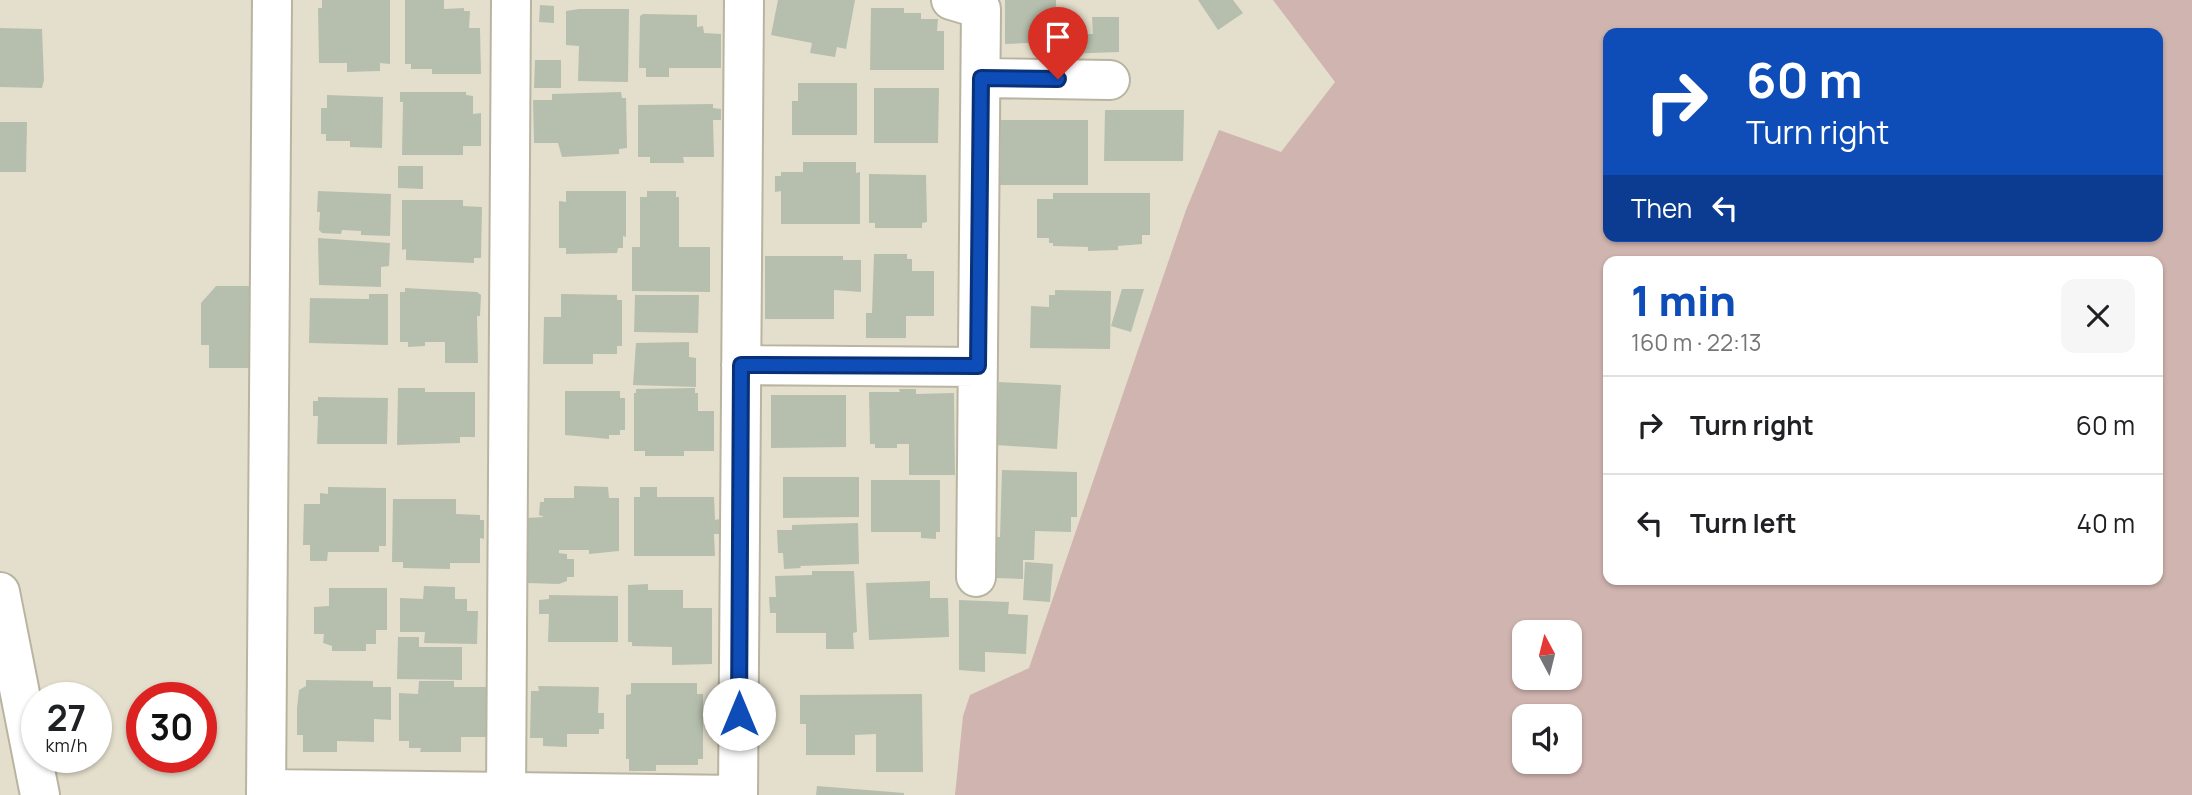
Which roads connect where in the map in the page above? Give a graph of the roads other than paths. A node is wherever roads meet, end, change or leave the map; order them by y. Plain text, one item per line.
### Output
1 (272, 0) edge
2 (511, 0) edge
3 (744, 0) edge
4 (951, 0) edge
5 (981, 78) junction
6 (1110, 80) dead end
7 (741, 365) junction
8 (978, 366) junction
9 (976, 577) dead end
10 (0, 592) edge
11 (266, 792) edge
12 (506, 793) edge
13 (40, 795) edge
14 (738, 795) edge

1 - 11 street
2 - 12 street
3 - 7 street
4 - 5 street
5 - 6 street
5 - 8 street
7 - 8 street
7 - 14 street
8 - 9 street
10 - 13 street
11 - 12 street
12 - 14 street

